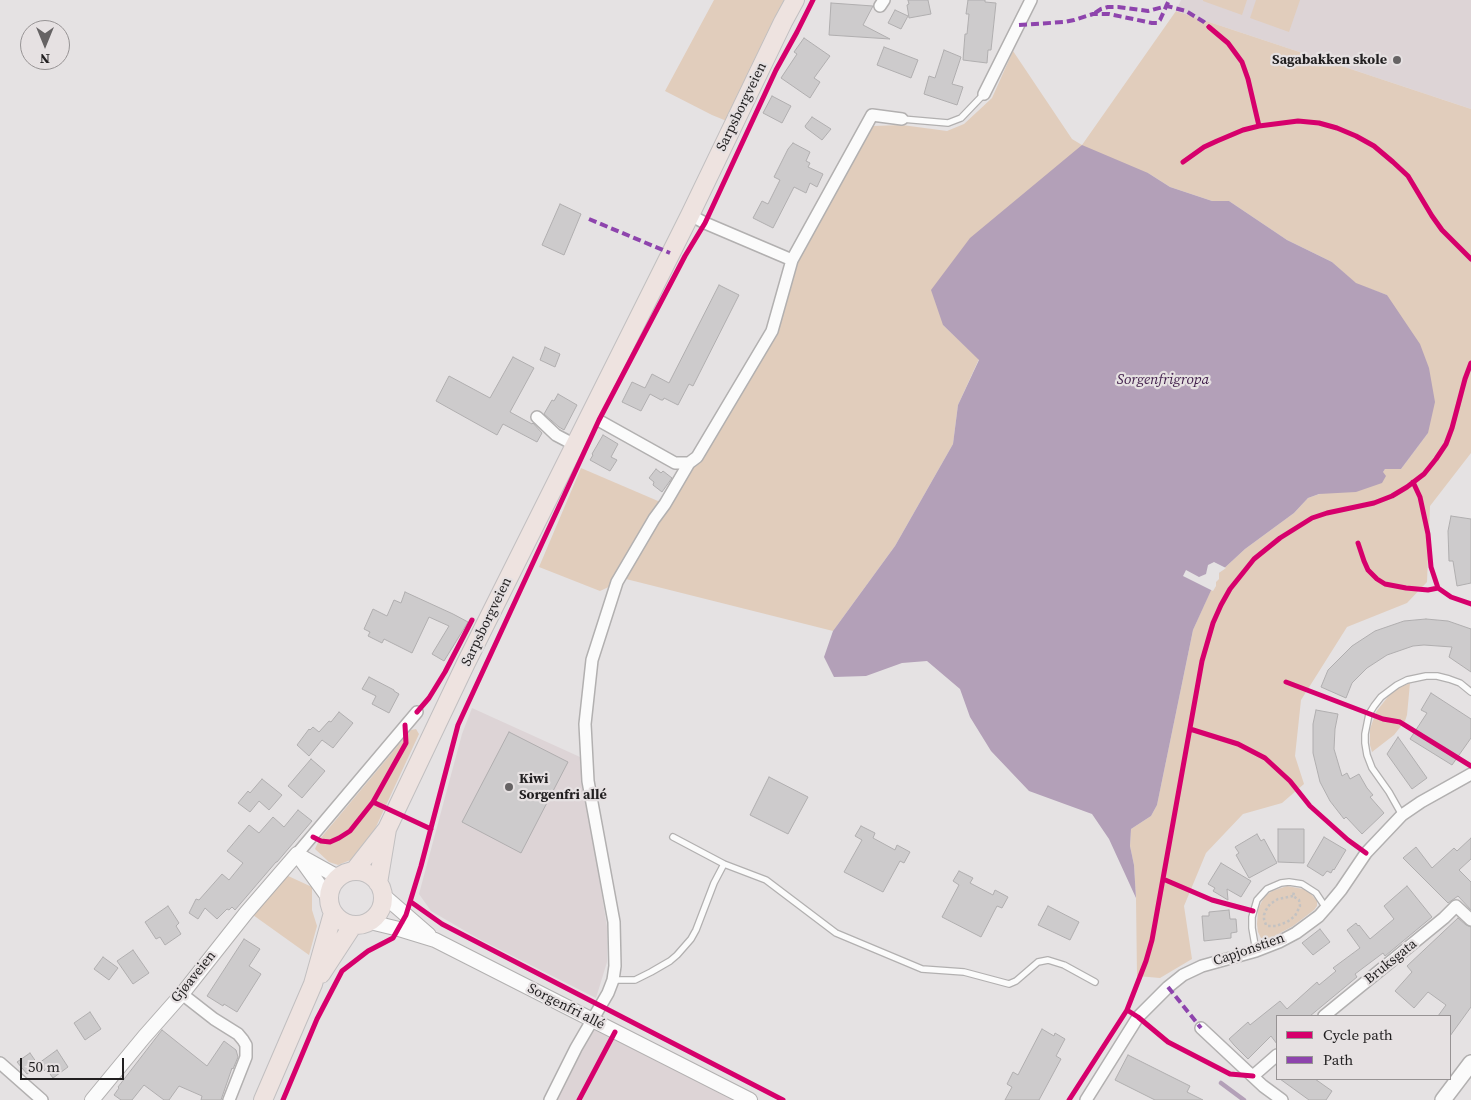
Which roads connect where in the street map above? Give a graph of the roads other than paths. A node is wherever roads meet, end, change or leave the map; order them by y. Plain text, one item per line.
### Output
1 (795, 0) edge
2 (1031, 0) edge
3 (984, 94) joint
4 (902, 119) joint
5 (690, 215) junction
6 (792, 260) junction
7 (590, 415) junction
8 (537, 417) dead end
9 (575, 445) junction
10 (688, 463) junction
11 (1471, 692) edge
12 (417, 712) dead end
13 (1471, 774) edge
14 (1402, 815) junction
15 (387, 829) junction
16 (673, 837) dead end
17 (297, 854) junction
18 (724, 864) junction
19 (346, 874) junction
20 (380, 889) junction
21 (330, 905) junction
22 (1326, 908) junction
23 (1471, 920) edge
24 (361, 924) junction
25 (436, 940) junction
26 (1256, 951) junction
27 (613, 980) junction
28 (1095, 982) dead end
29 (313, 984) junction
30 (182, 994) junction
31 (1325, 1015) edge
32 (592, 1020) junction
33 (1200, 1028) dead end
34 (1276, 1056) edge
35 (0, 1063) edge
36 (1471, 1063) edge
37 (1253, 1076) junction
38 (42, 1100) edge
39 (92, 1100) edge
40 (229, 1100) edge
41 (263, 1100) edge
42 (550, 1100) edge
43 (750, 1100) edge
44 (1086, 1100) edge
45 (1282, 1100) edge
46 (1443, 1100) edge

1 - 5 highway, Sarpsborgveien
2 - 3 street
3 - 4 lane
4 - 6 street
5 - 6 street
5 - 7 highway, Sarpsborgveien
6 - 10 street
7 - 9 highway, Sarpsborgveien
7 - 10 street
8 - 9 street
9 - 15 highway, Sarpsborgveien
10 - 27 street
11 - 14 lane
12 - 17 street, Gjøaveien
13 - 14 street, Capjonstien
14 - 22 street, Capjonstien
15 - 19 highway, Sarpsborgveien
15 - 20 highway, Sarpsborgveien
16 - 18 lane
17 - 19 street
17 - 21 street
17 - 30 street, Gjøaveien
18 - 27 lane
18 - 28 lane
19 - 20 highway
19 - 21 highway
20 - 24 highway
20 - 25 street
21 - 24 highway
21 - 29 highway
22 - 26 street, Capjonstien
22 - 26 lane
23 - 31 street, Bruksgata
24 - 25 street
24 - 29 highway
25 - 32 street, Sorgenfri allé
26 - 44 street, Capjonstien
27 - 32 street
29 - 41 highway
30 - 39 street, Gjøaveien
30 - 40 street
32 - 42 street
32 - 43 street, Sorgenfri allé
33 - 37 street
34 - 37 street
35 - 38 street
36 - 46 main road
37 - 45 street

